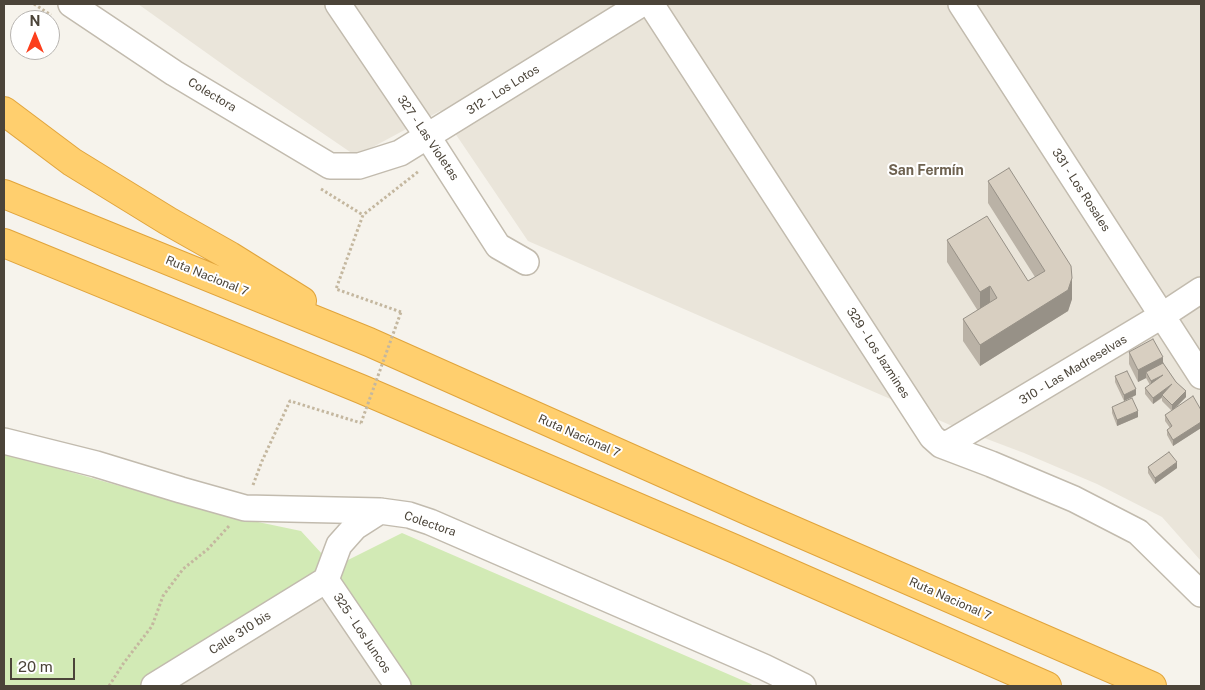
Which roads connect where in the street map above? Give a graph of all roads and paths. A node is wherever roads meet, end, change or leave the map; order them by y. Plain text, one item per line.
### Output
1 (71, 4) edge
2 (338, 4) edge
3 (641, 4) edge
4 (651, 4) edge
5 (961, 4) edge
6 (4, 111) edge
7 (434, 146) junction
8 (359, 166) joint
9 (4, 194) edge
10 (4, 243) edge
11 (526, 262) dead end
12 (1201, 290) edge
13 (1163, 315) junction
14 (369, 342) junction
15 (1201, 376) edge
16 (4, 441) edge
17 (941, 445) junction
18 (262, 461) dead end
19 (245, 508) junction
20 (380, 511) junction
21 (326, 580) junction
22 (1201, 594) edge
23 (766, 676) edge
24 (109, 686) edge
25 (154, 686) edge
26 (398, 686) edge
27 (803, 686) edge
28 (1048, 686) edge
29 (1152, 686) edge

1 - 8 street, Colectora
2 - 7 street, 327 - Las Violetas
3 - 7 street, 312 - Los Lotos
4 - 17 street, 329 - Los Jazmines
5 - 13 street, 331 - Los Rosales
6 - 14 highway
7 - 8 street, 312 - Los Lotos
7 - 11 street, 327 - Las Violetas
7 - 18 path, bridge
9 - 14 highway, Ruta Nacional 7
10 - 28 highway
12 - 13 street, 310 - Las Madreselvas
13 - 15 street, 331 - Los Rosales
13 - 17 street, 310 - Las Madreselvas
14 - 29 highway, Ruta Nacional 7
16 - 19 street, Colectora
17 - 22 street, 329 - Los Jazmines
19 - 20 street, Colectora
19 - 24 path
20 - 21 street, 325 - Los Juncos
20 - 23 street, Colectora
21 - 25 street, Calle 310 bis
21 - 26 street, 325 - Los Juncos
23 - 27 street, Colectora

